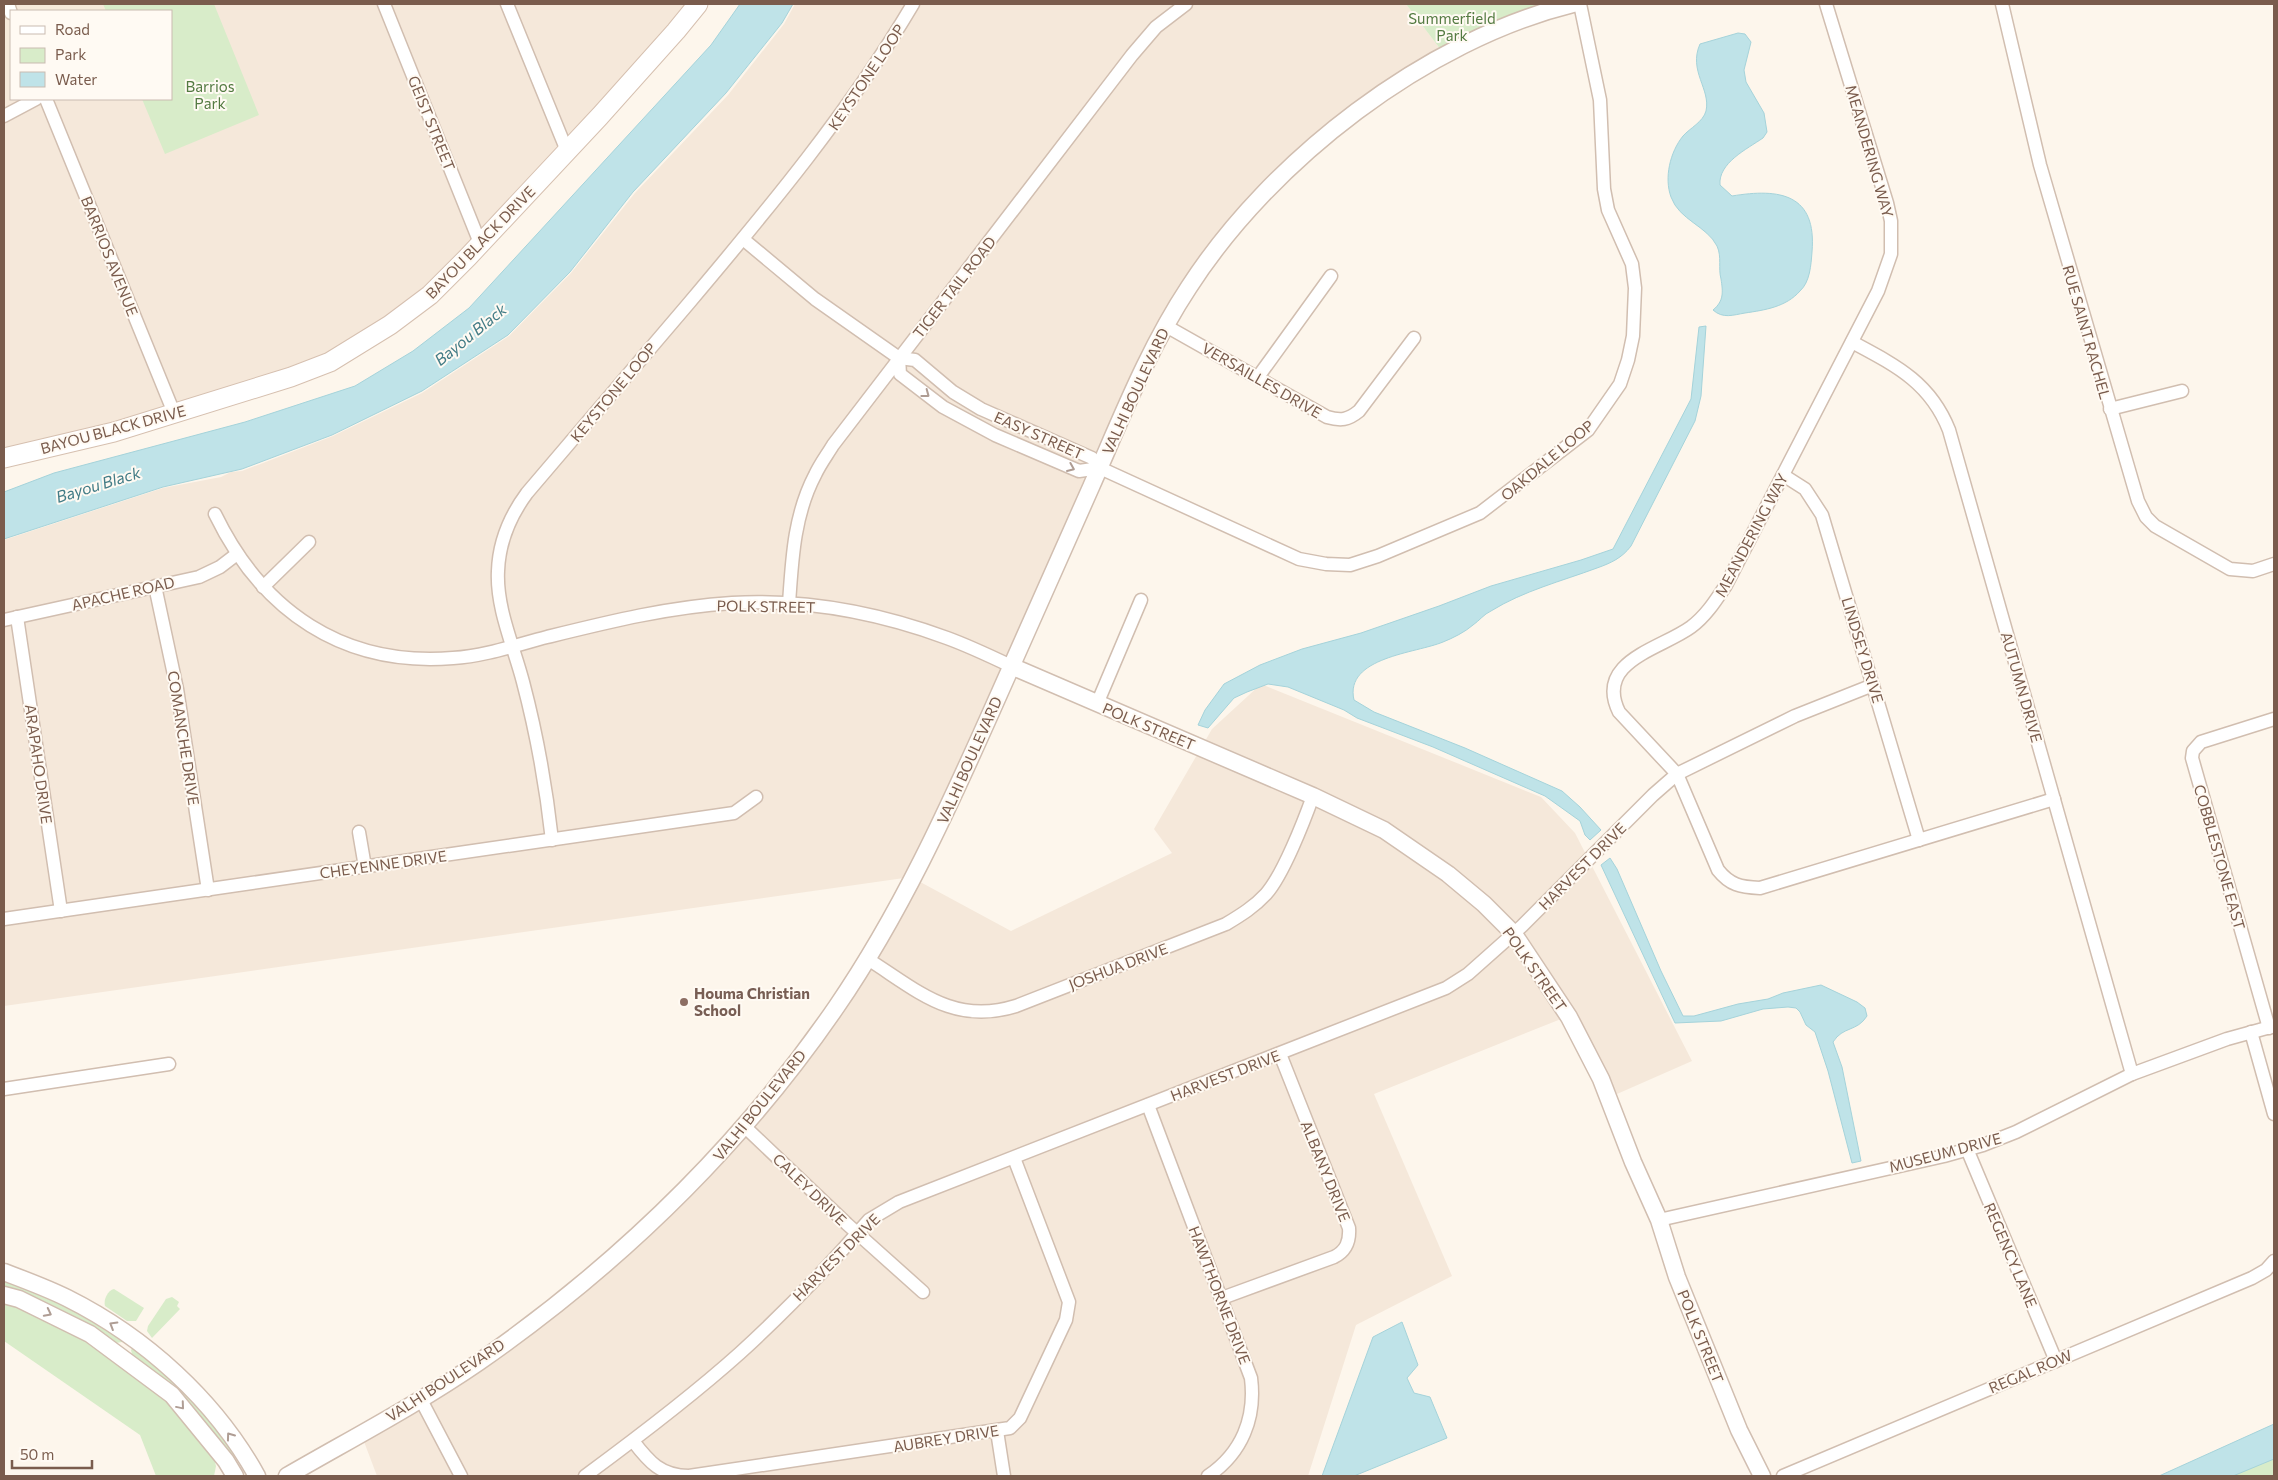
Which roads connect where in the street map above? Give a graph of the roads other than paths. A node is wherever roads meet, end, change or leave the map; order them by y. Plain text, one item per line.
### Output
1 (384, 4) edge
2 (507, 4) edge
3 (698, 4) edge
4 (913, 4) edge
5 (1186, 4) edge
6 (1573, 4) edge
7 (1580, 4) edge
8 (1826, 4) edge
9 (2002, 4) edge
10 (34, 100) edge
11 (46, 100) edge
12 (4, 116) edge
13 (566, 151) junction
14 (743, 240) junction
15 (480, 243) junction
16 (1331, 276) dead end
17 (1166, 326) junction
18 (1414, 338) dead end
19 (1852, 342) junction
20 (899, 358) junction
21 (1258, 377) junction
22 (2182, 391) dead end
23 (2110, 409) junction
24 (174, 413) junction
25 (992, 415) junction
26 (984, 430) junction
27 (4, 458) edge
28 (1100, 468) junction
29 (1783, 475) junction
30 (215, 514) dead end
31 (309, 542) dead end
32 (237, 554) junction
33 (2274, 564) edge
34 (155, 586) junction
35 (263, 588) junction
36 (1141, 600) dead end
37 (789, 604) junction
38 (17, 617) junction
39 (4, 620) edge
40 (512, 646) junction
41 (1011, 666) junction
42 (1873, 685) junction
43 (1097, 704) junction
44 (2274, 719) edge
45 (1677, 774) junction
46 (1313, 796) junction
47 (756, 798) dead end
48 (2054, 799) junction
49 (359, 832) dead end
50 (552, 840) junction
51 (1919, 840) junction
52 (365, 867) junction
53 (208, 890) junction
54 (61, 911) junction
55 (4, 919) edge
56 (1514, 934) junction
57 (866, 958) junction
58 (2272, 1027) edge
59 (2251, 1032) junction
60 (1280, 1054) junction
61 (169, 1064) dead end
62 (2132, 1074) junction
63 (4, 1089) edge
64 (1148, 1105) junction
65 (2274, 1114) edge
66 (743, 1125) junction
67 (1967, 1149) junction
68 (1014, 1158) junction
69 (1658, 1220) junction
70 (857, 1233) junction
71 (2274, 1261) edge
72 (4, 1272) edge
73 (923, 1292) dead end
74 (4, 1295) edge
75 (1222, 1298) junction
76 (2056, 1361) junction
77 (420, 1398) junction
78 (997, 1431) junction
79 (632, 1441) junction
80 (235, 1476) edge
81 (257, 1476) edge
82 (288, 1476) edge
83 (461, 1476) edge
84 (586, 1476) edge
85 (1004, 1476) edge
86 (1208, 1476) edge
87 (1762, 1476) edge
88 (1783, 1476) edge

1 - 15 street, GEIST STREET
2 - 13 street
3 - 13 main road, BAYOU BLACK DRIVE
4 - 14 street, KEYSTONE LOOP
5 - 20 street, TIGER TAIL ROAD
6 - 17 street, VALHI BOULEVARD
7 - 28 street, OAKDALE LOOP
8 - 19 street, MEANDERING WAY
9 - 23 street, RUE SAINT RACHEL
10 - 12 street
11 - 24 street, BARRIOS AVENUE
13 - 15 main road, BAYOU BLACK DRIVE
14 - 20 street, EASY STREET
14 - 40 street, KEYSTONE LOOP
15 - 24 main road, BAYOU BLACK DRIVE
16 - 21 street
17 - 21 street, VERSAILLES DRIVE
17 - 28 street, VALHI BOULEVARD
18 - 21 street, VERSAILLES DRIVE
19 - 29 street, MEANDERING WAY
19 - 48 street, AUTUMN DRIVE
20 - 25 street, EASY STREET
20 -> 26 street, EASY STREET
20 - 37 street, TIGER TAIL ROAD
22 - 23 street
23 - 33 street, RUE SAINT RACHEL
24 - 27 main road, BAYOU BLACK DRIVE
25 - 26 street
25 - 28 street, EASY STREET
26 -> 28 street, EASY STREET
28 - 41 street, VALHI BOULEVARD
29 - 42 street, LINDSEY DRIVE
29 - 45 street, MEANDERING WAY
30 - 32 street, POLK STREET
31 - 35 street
32 - 34 street, APACHE ROAD
32 - 35 street, POLK STREET
34 - 38 street, APACHE ROAD
34 - 53 street, COMANCHE DRIVE
35 - 40 street, POLK STREET
36 - 43 street
37 - 40 street, POLK STREET
37 - 41 street, POLK STREET
38 - 39 street, APACHE ROAD
38 - 54 street, ARAPAHO DRIVE
40 - 50 street, KEYSTONE LOOP
41 - 43 street, POLK STREET
41 - 57 street, VALHI BOULEVARD
42 - 45 street, HARVEST DRIVE
42 - 51 street, LINDSEY DRIVE
43 - 46 street, POLK STREET
44 - 58 street, COBBLESTONE EAST
45 - 51 street, MEANDERING WAY
45 - 56 street, HARVEST DRIVE
46 - 56 street, POLK STREET
46 - 57 street, JOSHUA DRIVE
47 - 50 street, CHEYENNE DRIVE
48 - 51 street, MEANDERING WAY
48 - 62 street, AUTUMN DRIVE
49 - 52 street
50 - 52 street, CHEYENNE DRIVE
52 - 53 street, CHEYENNE DRIVE
53 - 54 street, CHEYENNE DRIVE
54 - 55 street, CHEYENNE DRIVE
56 - 60 street, HARVEST DRIVE
56 - 69 street, POLK STREET
57 - 66 street, VALHI BOULEVARD
58 - 59 street, MUSEUM DRIVE
59 - 62 street, MUSEUM DRIVE
59 - 65 street
60 - 64 street, HARVEST DRIVE
60 - 75 street, ALBANY DRIVE
61 - 63 street
62 - 67 street, MUSEUM DRIVE
64 - 68 street, HARVEST DRIVE
64 - 75 street, HAWTHORNE DRIVE
66 - 70 street, CALEY DRIVE
66 - 77 street, VALHI BOULEVARD
67 - 69 street, MUSEUM DRIVE
67 - 76 street, REGENCY LANE
68 - 70 street, HARVEST DRIVE
68 - 78 street, AUBREY DRIVE
69 - 87 street, POLK STREET
70 - 73 street, CALEY DRIVE
70 - 79 street, HARVEST DRIVE
71 - 76 street, REGAL ROW
81 -> 72 street
74 -> 80 street
75 - 86 street, HAWTHORNE DRIVE
76 - 88 street, REGAL ROW
77 - 82 street, VALHI BOULEVARD
77 - 83 street
78 - 79 street, AUBREY DRIVE
78 - 85 street
79 - 84 street, HARVEST DRIVE

